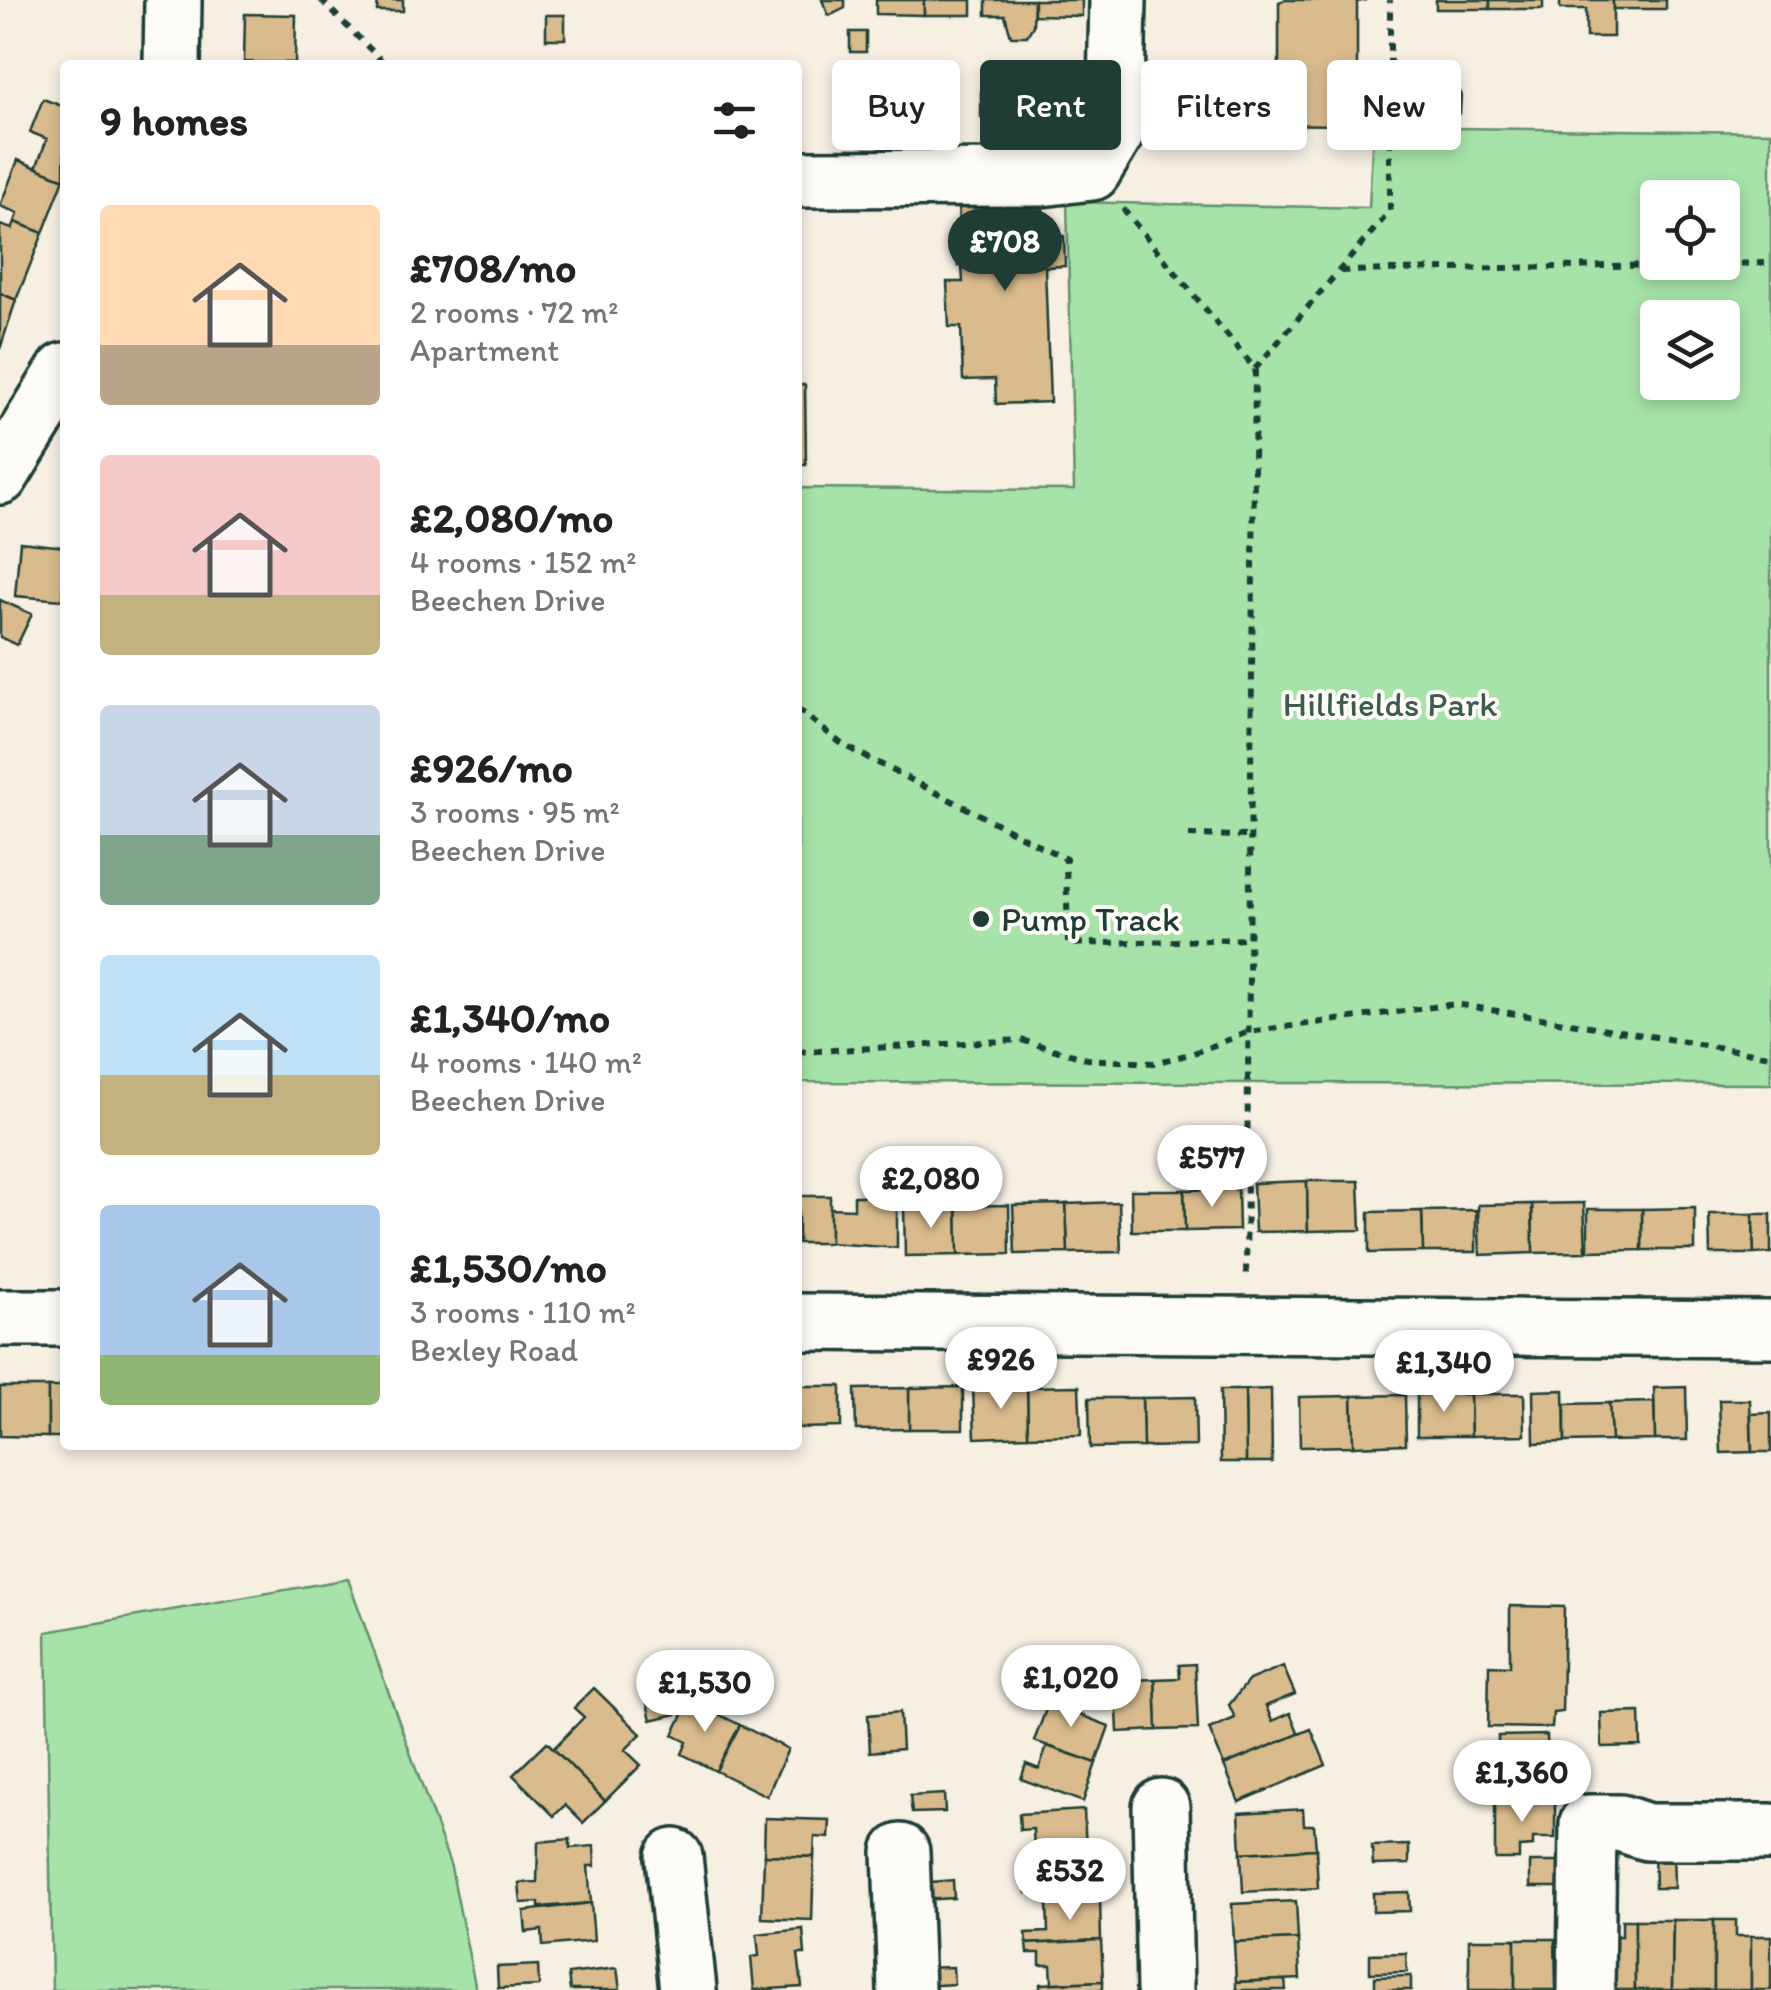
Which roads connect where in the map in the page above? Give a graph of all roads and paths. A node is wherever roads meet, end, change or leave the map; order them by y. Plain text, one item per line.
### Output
1 (174, 0) edge
2 (320, 0) edge
3 (1118, 0) edge
4 (1390, 0) edge
5 (172, 60) edge
6 (381, 60) edge
7 (1092, 172) junction
8 (802, 179) edge
9 (1771, 263) edge
10 (1340, 271) junction
11 (1255, 369) junction
12 (60, 378) edge
13 (0, 476) edge
14 (802, 711) edge
15 (1189, 835) dead end
16 (1250, 836) junction
17 (1249, 939) junction
18 (1248, 1032) junction
19 (802, 1052) edge
20 (1771, 1056) edge
21 (0, 1318) edge
22 (60, 1318) edge
23 (802, 1322) edge
24 (1245, 1326) junction
25 (1771, 1329) edge
26 (1161, 1807) dead end
27 (1771, 1832) edge
28 (902, 1852) dead end
29 (674, 1856) dead end
30 (688, 1990) edge
31 (906, 1990) edge
32 (1165, 1990) edge
33 (1586, 1990) edge

1 - 5 street
2 - 6 path
3 - 7 street
4 - 10 path
7 - 8 street
7 - 11 path
9 - 10 path
10 - 11 path
11 - 16 path
12 - 13 street
14 - 17 path
15 - 16 path
16 - 17 path
17 - 18 path
18 - 19 path
18 - 20 path
18 - 24 path
21 - 22 street
23 - 24 street
24 - 25 street
26 - 32 street
27 - 33 street
28 - 31 street
29 - 30 street

